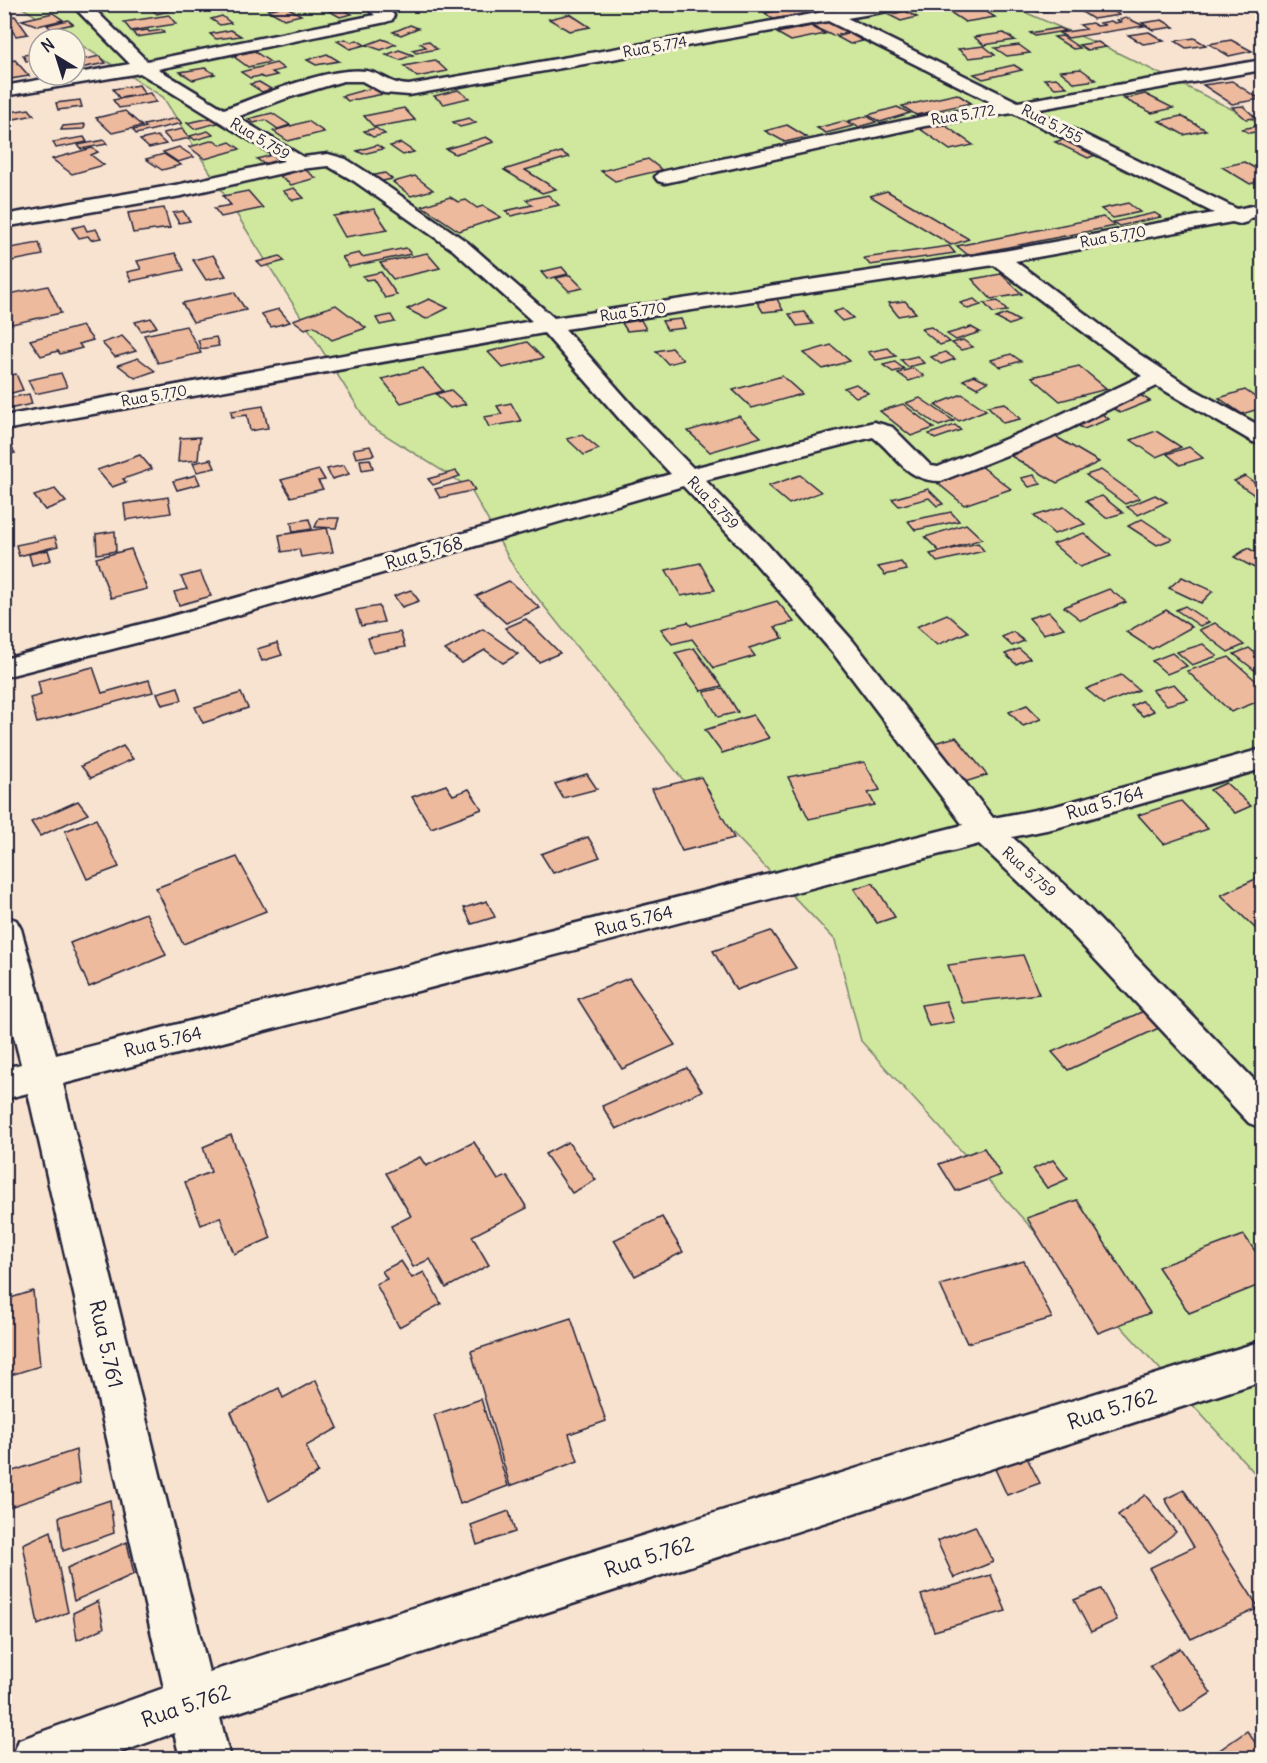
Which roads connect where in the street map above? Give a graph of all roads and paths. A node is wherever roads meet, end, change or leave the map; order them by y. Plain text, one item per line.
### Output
1 (79, 4) edge
2 (370, 4) edge
3 (808, 4) edge
4 (900, 4) edge
5 (829, 15) junction
6 (1263, 65) edge
7 (143, 68) junction
8 (4, 91) edge
9 (1018, 107) junction
10 (223, 116) junction
11 (300, 163) junction
12 (665, 177) dead end
13 (1263, 210) edge
14 (1233, 215) junction
15 (4, 221) edge
16 (1263, 230) edge
17 (998, 258) junction
18 (549, 325) junction
19 (1160, 376) junction
20 (4, 423) edge
21 (1263, 437) edge
22 (688, 477) junction
23 (4, 668) edge
24 (1263, 759) edge
25 (984, 831) junction
26 (4, 929) edge
27 (23, 1078) edge
28 (1263, 1112) edge
29 (1263, 1361) edge
30 (190, 1703) junction
31 (37, 1758) edge
32 (205, 1758) edge

1 - 7 street, Rua 5.759
2 - 7 street
3 - 5 street, Rua 5.755
4 - 5 street, Rua 5.774
5 - 9 street, Rua 5.755
5 - 10 street, Rua 5.774
6 - 9 street, Rua 5.772
7 - 8 street
7 - 10 street, Rua 5.759
9 - 12 street, Rua 5.772
9 - 14 street, Rua 5.755
10 - 11 street, Rua 5.759
11 - 15 street
11 - 18 street, Rua 5.759
13 - 14 street, Rua 5.770
14 - 16 street, Rua 5.755
14 - 17 street, Rua 5.770
17 - 18 street, Rua 5.770
17 - 19 street
18 - 20 street, Rua 5.770
18 - 22 street, Rua 5.759
19 - 21 street
19 - 22 street, Rua 5.768
22 - 23 street, Rua 5.768
22 - 25 street, Rua 5.759
24 - 25 street, Rua 5.764
25 - 27 street, Rua 5.764
25 - 28 street, Rua 5.759
26 - 27 street, Rua 5.761
27 - 30 street, Rua 5.761
29 - 30 street, Rua 5.762
30 - 31 street, Rua 5.762
30 - 32 street, Rua 5.761

